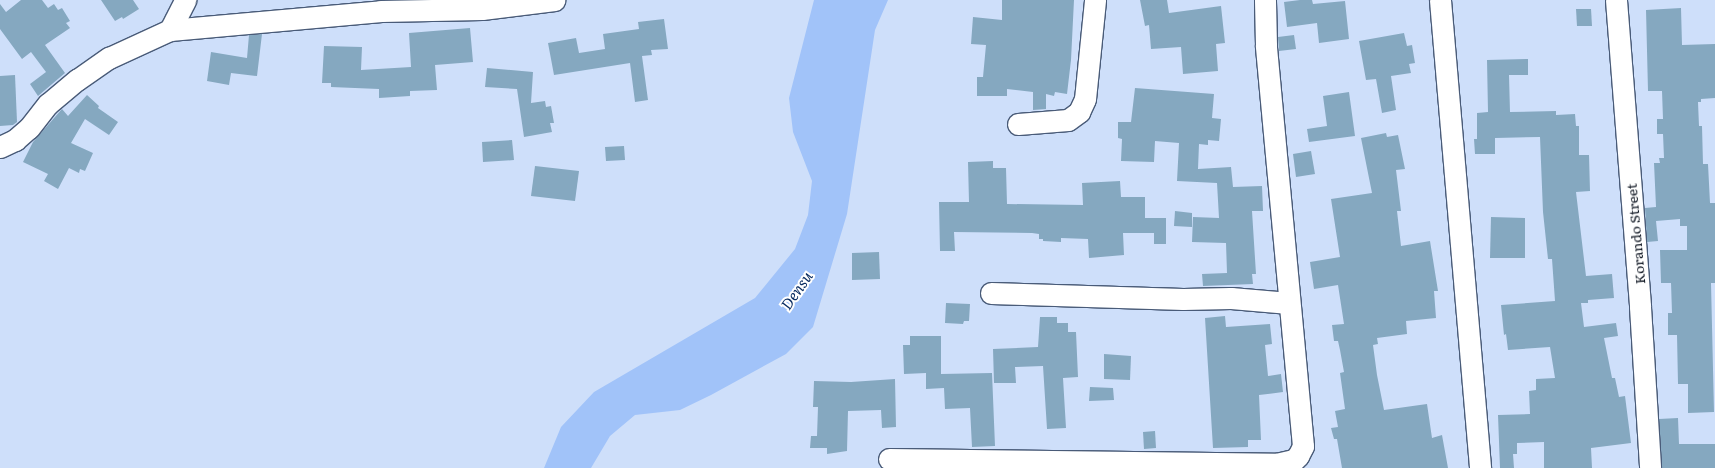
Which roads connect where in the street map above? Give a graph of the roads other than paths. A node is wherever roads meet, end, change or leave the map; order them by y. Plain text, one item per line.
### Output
1 (185, 0) edge
2 (554, 0) edge
3 (1095, 0) edge
4 (1265, 0) edge
5 (1440, 0) edge
6 (1616, 0) edge
7 (482, 4) edge
8 (170, 30) junction
9 (1018, 124) dead end
10 (0, 147) edge
11 (991, 292) dead end
12 (1289, 303) junction
13 (889, 458) dead end
14 (1480, 468) edge
15 (1650, 468) edge

1 - 8 street
2 - 7 street
3 - 9 street
4 - 12 street
5 - 14 street
6 - 15 street, Korando Street
7 - 8 street
8 - 10 street
11 - 12 street
12 - 13 street

